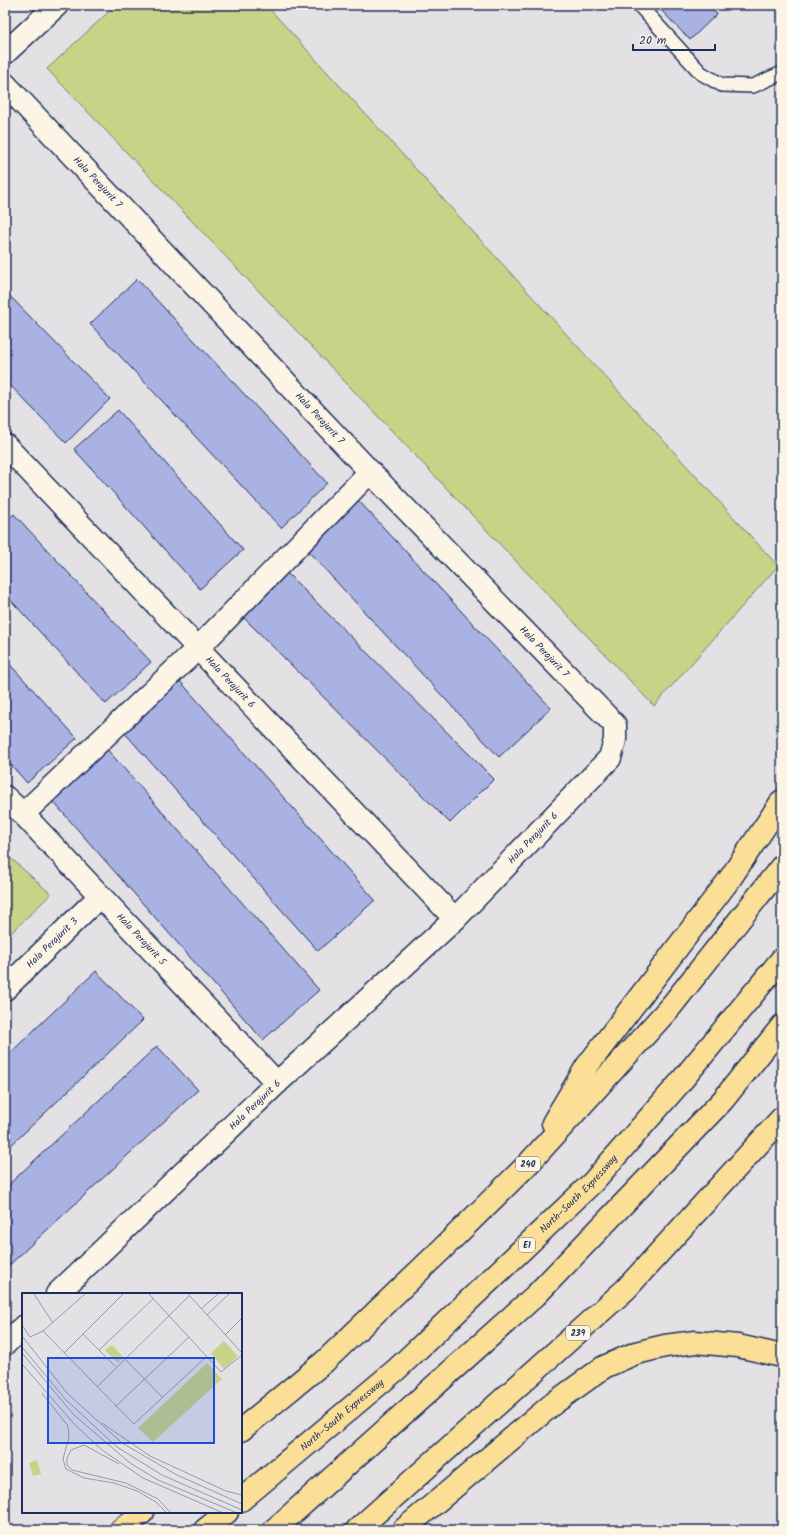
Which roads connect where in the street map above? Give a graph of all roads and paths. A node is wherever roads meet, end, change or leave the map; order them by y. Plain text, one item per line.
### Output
1 (57, 5) edge
2 (639, 5) edge
3 (5, 54) edge
4 (782, 73) edge
5 (5, 84) edge
6 (5, 445) edge
7 (370, 472) junction
8 (198, 648) junction
9 (610, 758) joint
10 (5, 797) edge
11 (782, 801) edge
12 (23, 814) junction
13 (782, 866) edge
14 (100, 896) junction
15 (455, 919) junction
16 (782, 959) edge
17 (5, 989) edge
18 (782, 1026) edge
19 (277, 1084) junction
20 (782, 1118) edge
21 (529, 1163) junction
22 (58, 1293) edge
23 (22, 1328) edge
24 (5, 1344) edge
25 (782, 1356) edge
26 (242, 1429) edge
27 (242, 1499) edge
28 (142, 1513) edge
29 (226, 1513) edge
30 (121, 1530) edge
31 (205, 1530) edge
32 (274, 1530) edge
33 (357, 1530) edge
34 (404, 1530) edge

1 - 3 street
2 - 4 lane
5 - 7 street, Hala Perajurit 7
6 - 8 street, Hala Perajurit 6
7 - 8 street
7 - 9 street, Hala Perajurit 7
8 - 12 street
8 - 15 street, Hala Perajurit 6
9 - 15 street, Hala Perajurit 6
10 - 12 street, Hala Perajurit 5
11 - 21 main road
12 - 14 street, Hala Perajurit 5
13 - 21 main road, 240
14 - 17 street, Hala Perajurit 3
14 - 19 street, Hala Perajurit 5
15 - 19 street, Hala Perajurit 6
16 - 27 main road, North–South Expressway / E1
18 - 32 main road
19 - 22 street, Hala Perajurit 6
20 - 33 main road, 239
21 - 26 main road, 240
23 - 24 street
25 - 34 main road
28 - 30 main road
29 - 31 main road

